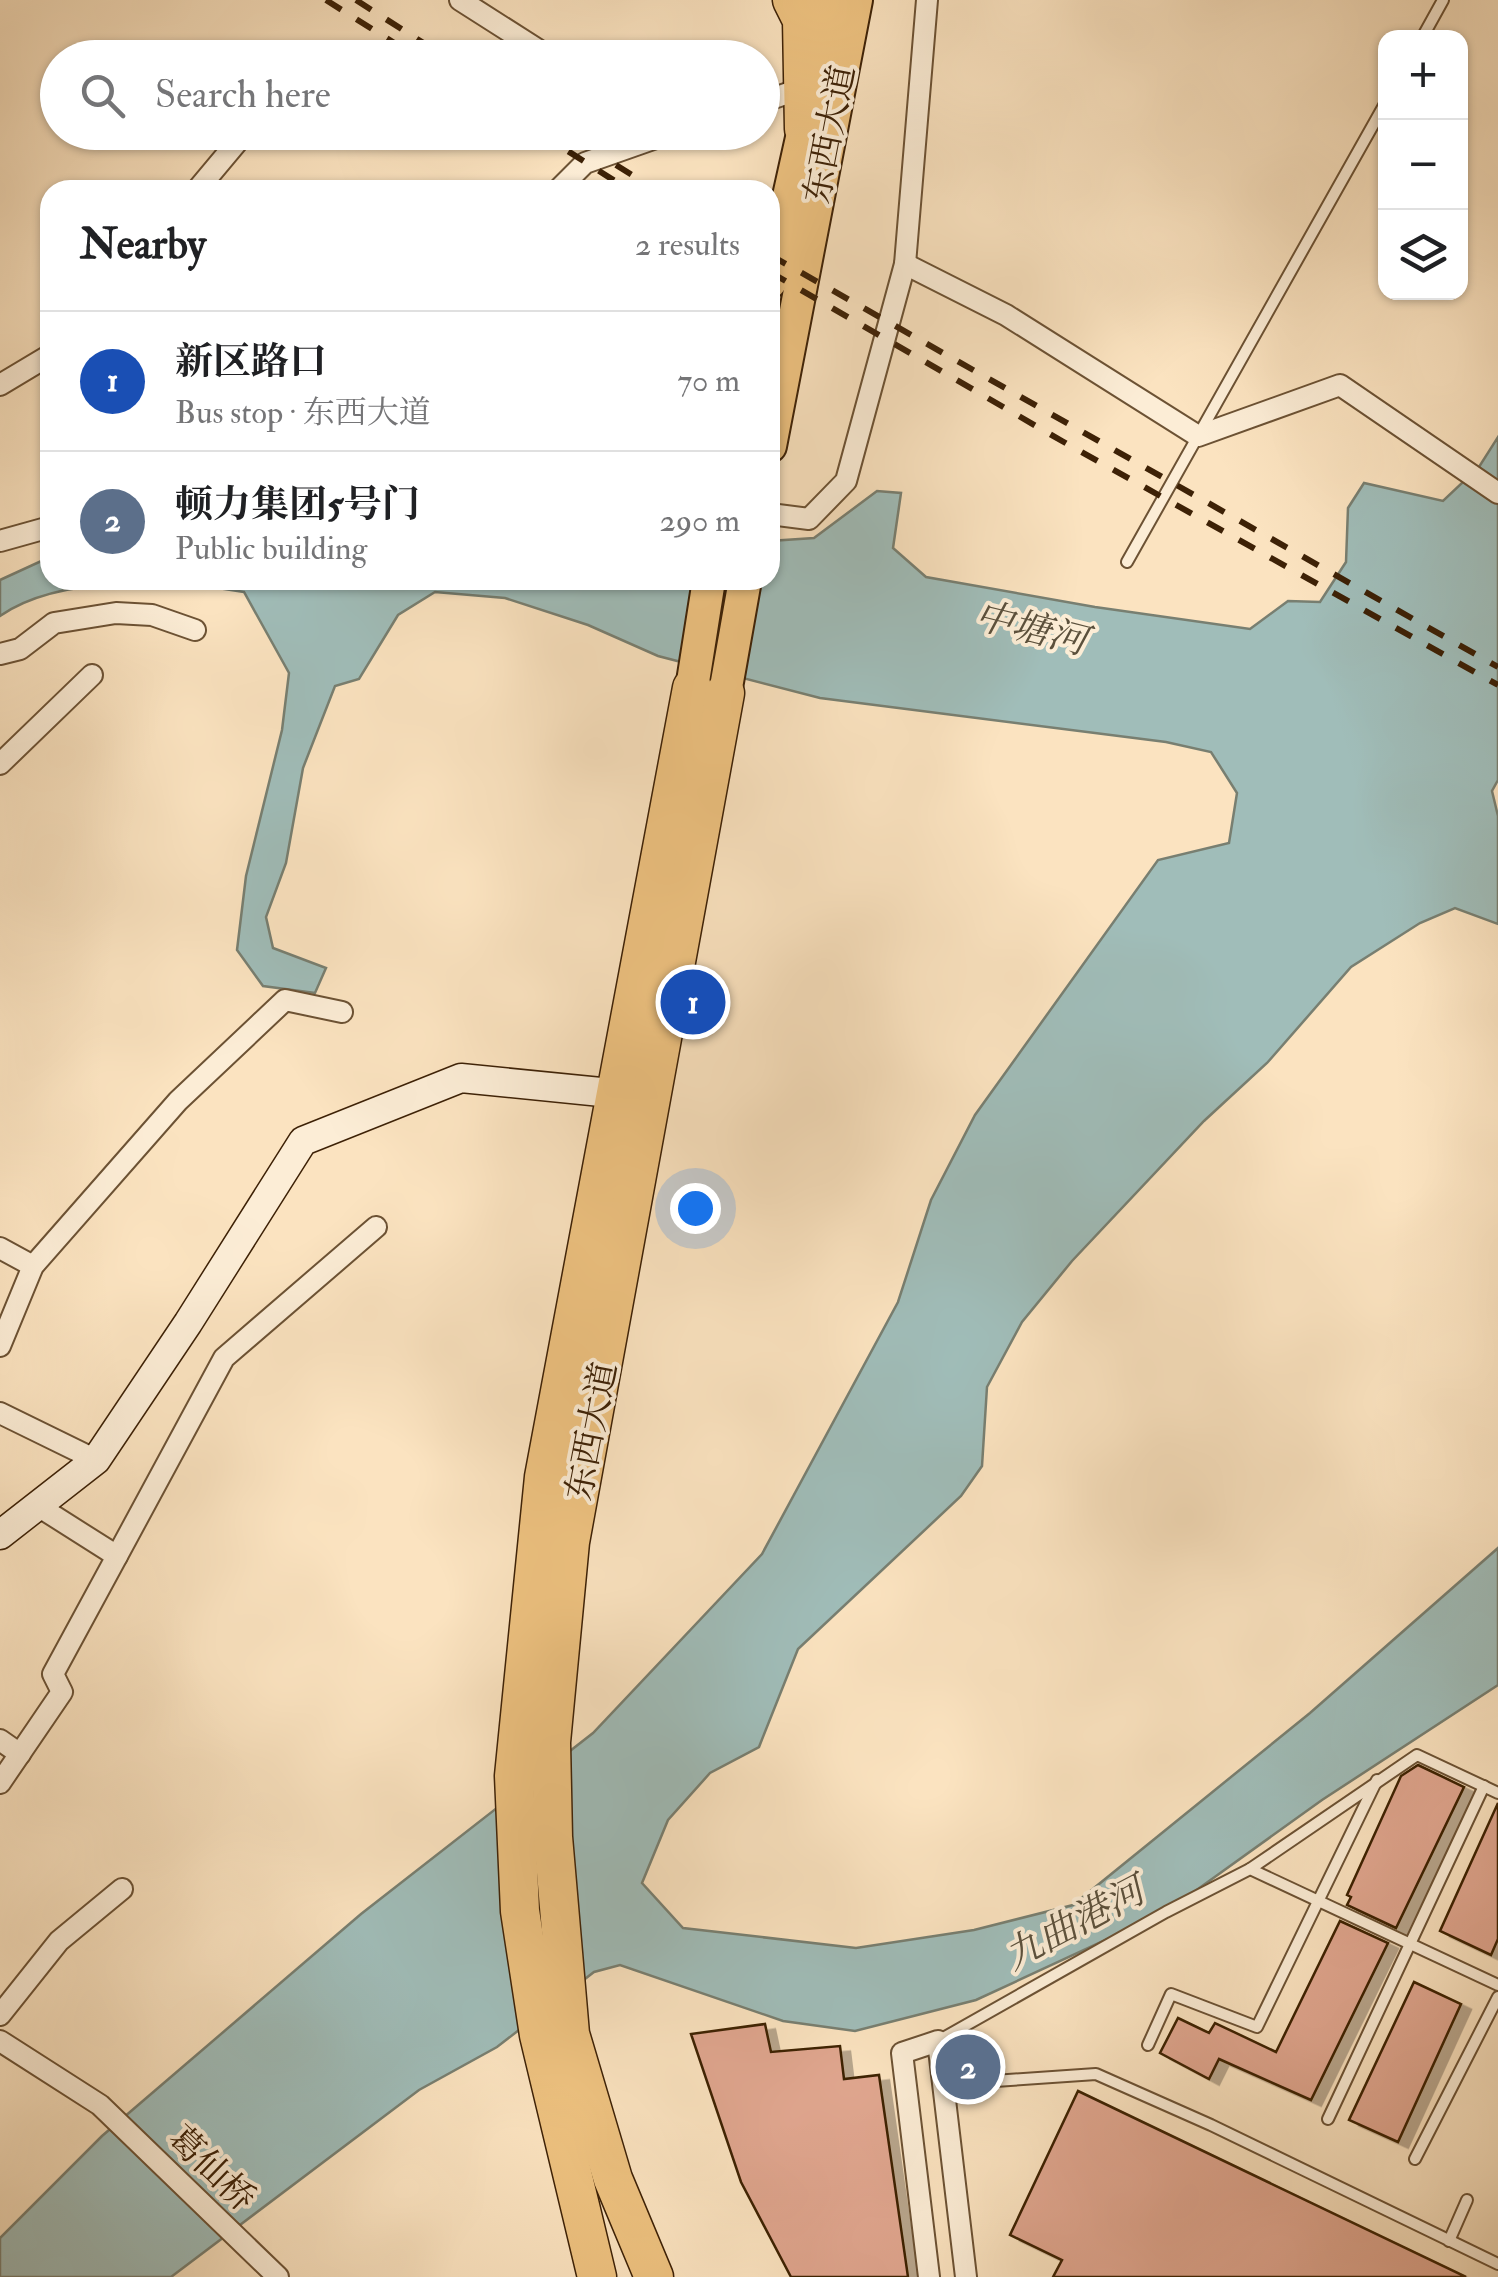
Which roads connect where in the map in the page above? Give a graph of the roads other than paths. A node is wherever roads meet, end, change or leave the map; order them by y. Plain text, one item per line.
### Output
1 (460, 0) edge
2 (792, 0) edge
3 (826, 0) edge
4 (856, 0) edge
5 (927, 0) edge
6 (1443, 0) edge
7 (1426, 30) edge
8 (523, 40) edge
9 (803, 88) junction
10 (780, 96) edge
11 (1378, 116) edge
12 (804, 129) junction
13 (230, 150) edge
14 (618, 150) edge
15 (205, 180) edge
16 (568, 180) edge
17 (780, 237) edge
18 (906, 264) junction
19 (40, 361) edge
20 (0, 384) edge
21 (780, 394) edge
22 (1198, 436) junction
23 (1498, 492) edge
24 (780, 515) edge
25 (40, 530) edge
26 (0, 541) edge
27 (1127, 562) dead end
28 (710, 590) edge
29 (742, 590) edge
30 (195, 630) dead end
31 (0, 654) edge
32 (92, 675) dead end
33 (708, 690) junction
34 (0, 764) edge
35 (342, 1012) dead end
36 (634, 1095) junction
37 (376, 1227) dead end
38 (0, 1248) edge
39 (33, 1266) junction
40 (0, 1346) edge
41 (0, 1413) edge
42 (96, 1460) junction
43 (38, 1506) junction
44 (0, 1535) edge
45 (117, 1556) junction
46 (0, 1740) edge
47 (20, 1754) junction
48 (1377, 1780) junction
49 (0, 1783) edge
50 (1484, 1786) junction
51 (1498, 1793) edge
52 (1250, 1869) junction
53 (122, 1889) dead end
54 (1319, 1901) junction
55 (1410, 1944) junction
56 (1498, 1985) edge
57 (1498, 1997) edge
58 (0, 2015) edge
59 (554, 2035) junction
60 (0, 2041) edge
61 (938, 2041) junction
62 (1148, 2045) dead end
63 (944, 2093) junction
64 (1328, 2119) dead end
65 (1415, 2159) dead end
66 (1467, 2200) dead end
67 (1449, 2242) junction
68 (1498, 2264) edge
69 (278, 2277) edge
70 (597, 2277) edge
71 (654, 2277) edge
72 (929, 2277) edge
73 (966, 2277) edge

1 - 8 street
2 - 9 highway
3 - 12 main road, 东西大道
4 - 21 main road, 东西大道
5 - 18 street
6 - 7 lane
9 - 10 street
9 - 12 highway
11 - 22 lane
12 - 17 main road, 东西大道
13 - 15 street
14 - 16 street
18 - 22 street
18 - 24 street
19 - 20 street
22 - 23 street
22 - 27 lane
25 - 26 street
28 - 33 main road, 东西大道
29 - 33 main road, 东西大道
30 - 31 street
32 - 34 street
33 - 36 highway, 东西大道
35 - 39 street
36 - 42 street
36 - 59 highway, 东西大道
36 - 59 highway, 东西大道
37 - 45 street
38 - 39 street
39 - 40 street
41 - 42 street
42 - 43 street
43 - 44 street
43 - 45 street
45 - 47 street
46 - 47 street
47 - 49 street
48 - 50 lane
48 - 52 lane
48 - 54 lane
50 - 51 lane
50 - 55 lane
52 - 54 lane
52 - 61 lane
53 - 58 street
54 - 55 lane
54 - 62 lane
55 - 56 lane
55 - 64 lane
57 - 65 lane
59 - 70 highway, 东西大道
59 - 71 highway, 东西大道
60 - 69 street, 葛仙桥
61 - 63 street
61 - 72 street
63 - 67 lane
63 - 73 street
66 - 67 lane
67 - 68 lane

